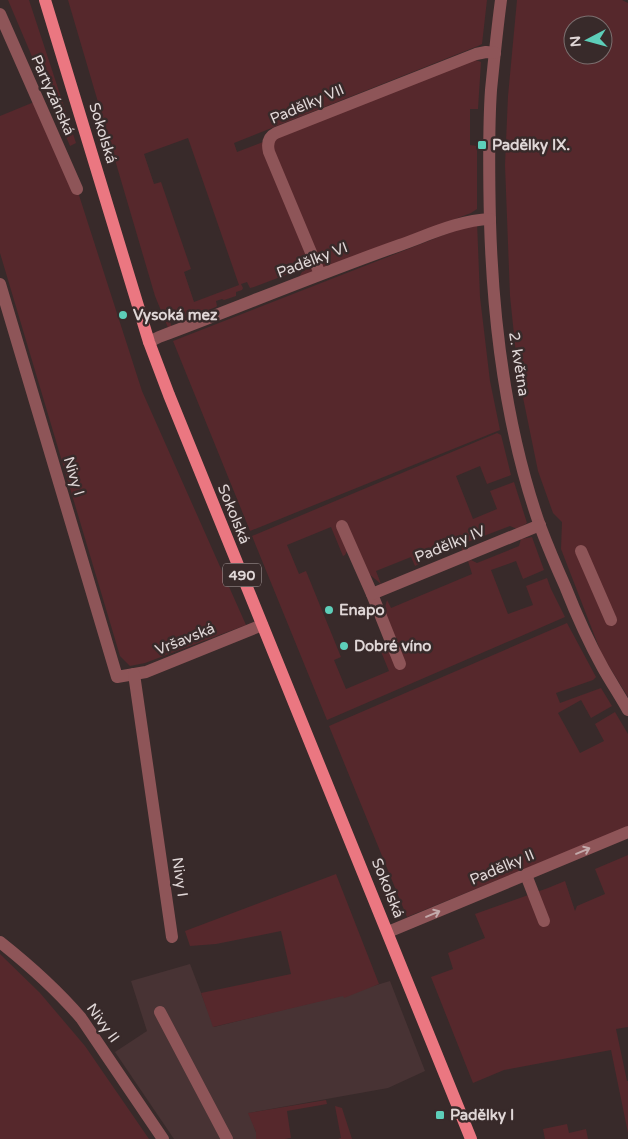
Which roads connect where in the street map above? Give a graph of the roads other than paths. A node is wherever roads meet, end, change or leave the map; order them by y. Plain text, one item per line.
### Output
1 (45, 0) edge
2 (501, 0) edge
3 (0, 14) edge
4 (495, 53) junction
5 (77, 190) dead end
6 (490, 219) junction
7 (320, 274) junction
8 (0, 284) edge
9 (149, 342) junction
10 (540, 525) junction
11 (342, 526) dead end
12 (581, 551) dead end
13 (372, 594) junction
14 (611, 620) dead end
15 (262, 625) junction
16 (400, 664) dead end
17 (134, 674) junction
18 (117, 676) joint
19 (628, 710) edge
20 (628, 832) edge
21 (526, 875) junction
22 (544, 921) dead end
23 (388, 932) junction
24 (172, 937) dead end
25 (0, 942) edge
26 (160, 1012) dead end
27 (163, 1139) edge
28 (227, 1139) edge
29 (471, 1139) edge

1 - 9 main road, Sokolská / 490
2 - 4 street, 2. května
3 - 5 street, Partyzánská
4 - 6 street, 2. května
4 - 7 street, Padělky VII
6 - 7 street, Padělky VI
6 - 10 street, 2. května
7 - 9 street, Padělky VI
8 - 18 street, Nivy I
9 - 15 main road, Sokolská / 490
10 - 13 street, Padělky IV
10 - 19 street, 2. května
11 - 13 street
12 - 14 street
13 - 16 street
15 - 17 street, Vršavská
15 - 23 main road, Sokolská / 490
17 - 18 street, Vršavská
17 - 24 street, Nivy I
21 -> 20 street, Padělky II
21 - 22 street
23 -> 21 street, Padělky II
23 - 29 main road, Sokolská / 490
25 - 27 street, Nivy II
26 - 28 street

